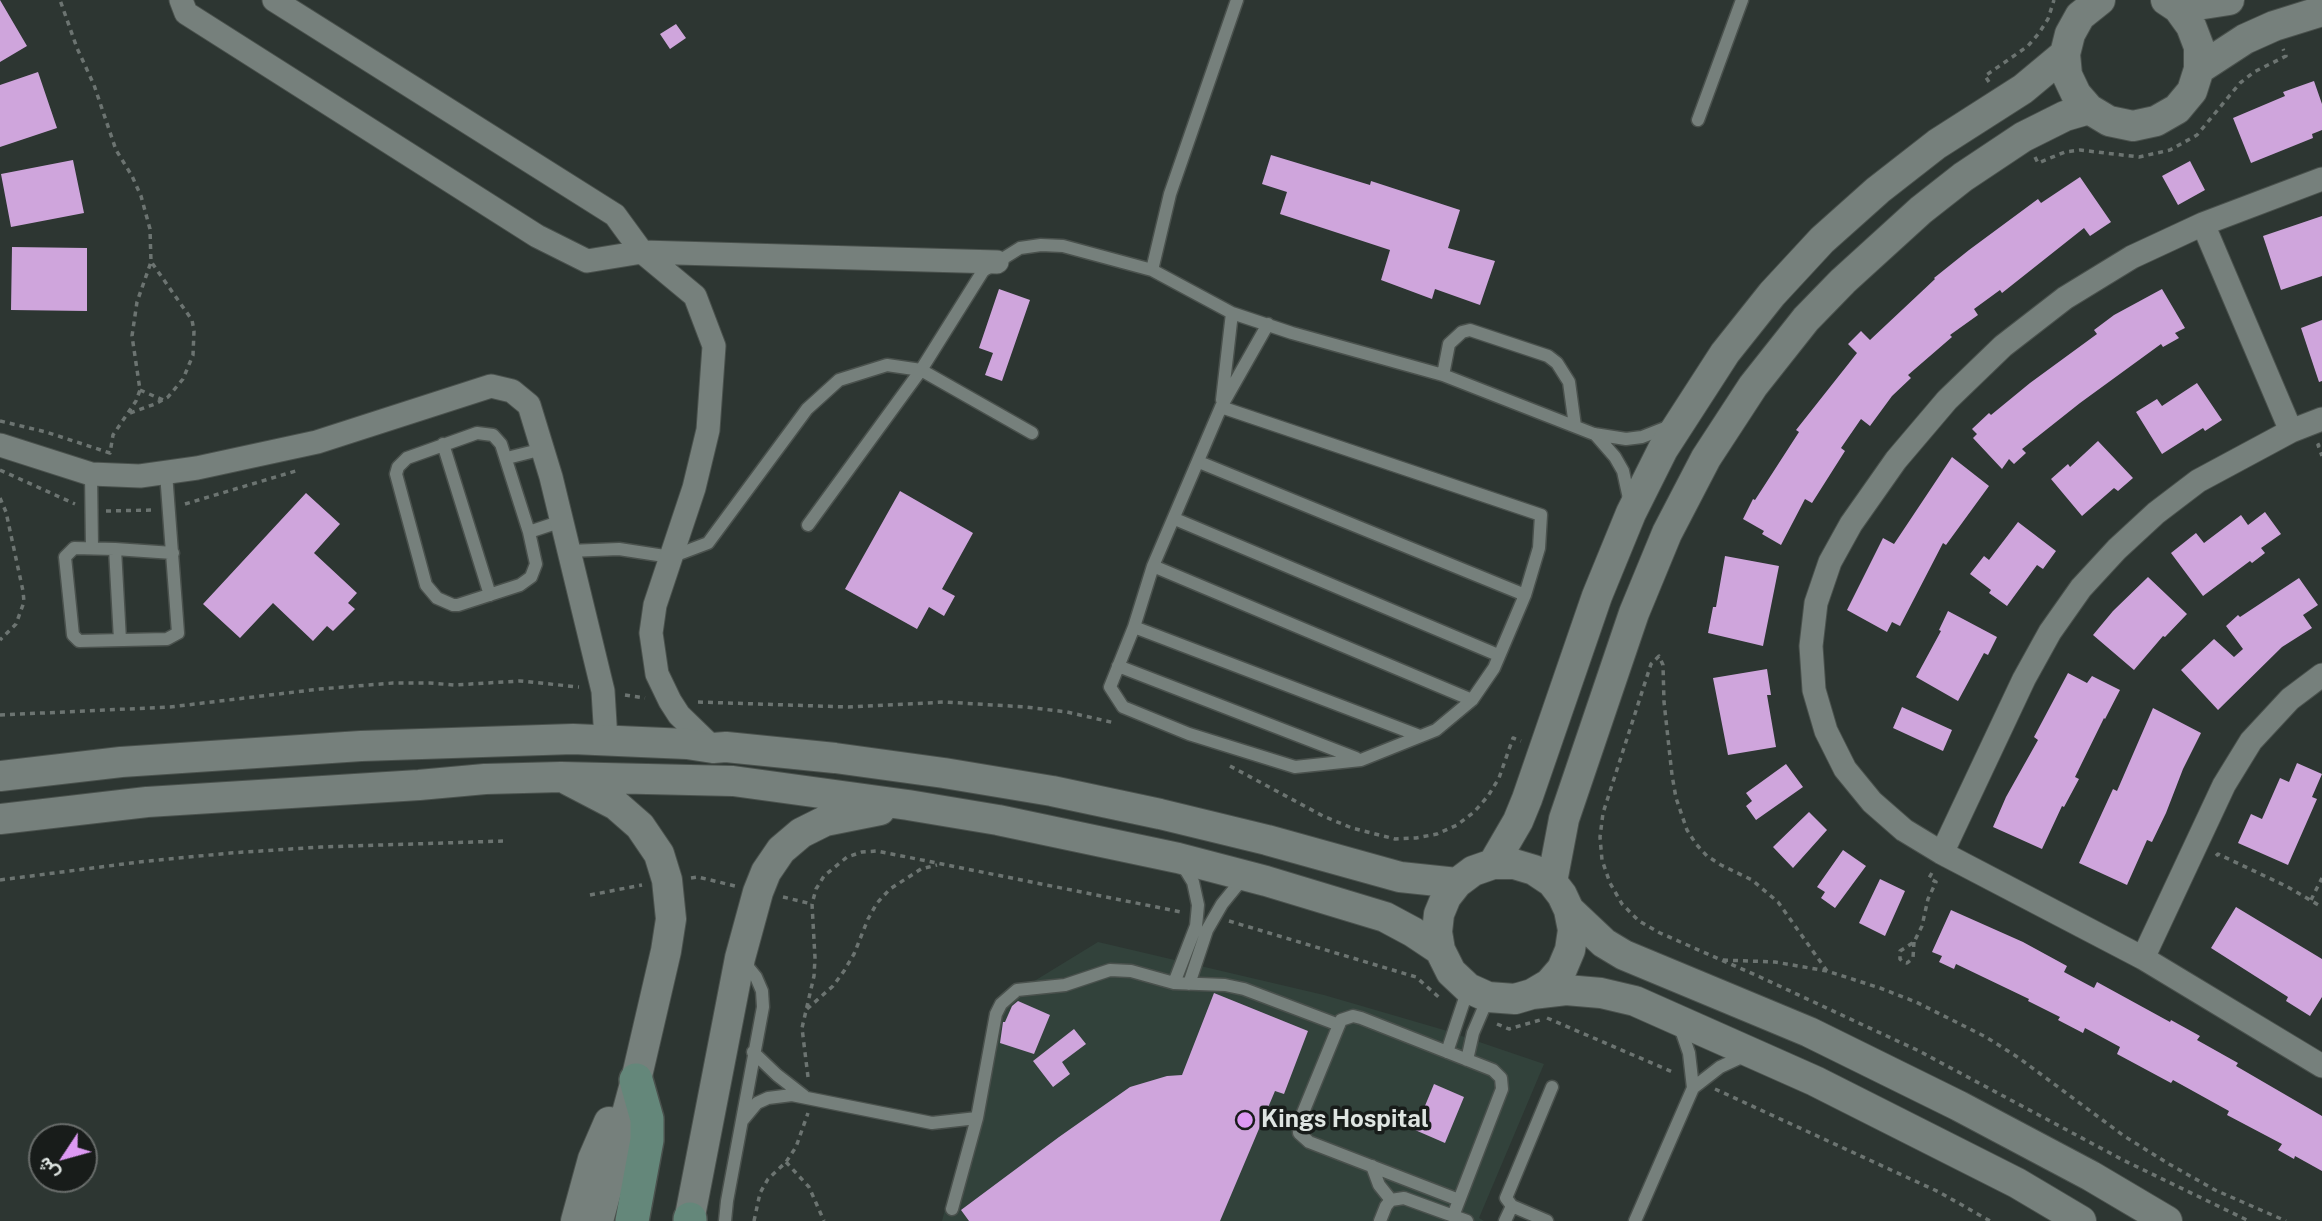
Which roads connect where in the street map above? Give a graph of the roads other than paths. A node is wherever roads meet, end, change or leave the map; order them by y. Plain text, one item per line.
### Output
1 (181, 0) edge
2 (274, 0) edge
3 (1237, 0) edge
4 (1742, 0) edge
5 (2229, 0) edge
6 (2172, 4) edge
7 (2087, 5) edge
8 (2322, 11) edge
9 (2065, 54) junction
10 (2199, 69) junction
11 (2089, 110) junction
12 (1698, 120) dead end
13 (2322, 179) edge
14 (2203, 224) junction
15 (642, 252) junction
16 (997, 262) junction
17 (1152, 270) junction
18 (1232, 313) junction
19 (1268, 324) junction
20 (921, 370) junction
21 (1443, 375) junction
22 (1221, 407) junction
23 (2322, 419) edge
24 (1680, 421) junction
25 (1574, 426) junction
26 (2291, 431) junction
27 (1032, 433) dead end
28 (1594, 434) junction
29 (443, 444) junction
30 (0, 445) edge
31 (543, 449) junction
32 (507, 458) junction
33 (1199, 462) junction
34 (166, 473) junction
35 (90, 474) junction
36 (1631, 513) junction
37 (1175, 519) junction
38 (562, 521) junction
39 (808, 524) dead end
40 (529, 532) junction
41 (92, 548) junction
42 (114, 549) junction
43 (569, 551) junction
44 (173, 552) junction
45 (671, 557) junction
46 (1153, 566) junction
47 (490, 595) junction
48 (1525, 595) junction
49 (1134, 627) junction
50 (120, 640) junction
51 (1498, 656) junction
52 (1118, 666) junction
53 (2322, 675) edge
54 (1472, 700) junction
55 (1420, 736) junction
56 (606, 740) junction
57 (713, 748) junction
58 (1361, 760) junction
59 (0, 776) edge
60 (561, 777) junction
61 (908, 805) junction
62 (0, 819) edge
63 (1942, 853) junction
64 (1178, 858) junction
65 (1493, 864) junction
66 (1245, 875) junction
67 (1552, 882) junction
68 (1457, 883) junction
69 (1569, 910) junction
70 (1440, 950) junction
71 (740, 958) junction
72 (2143, 958) junction
73 (1174, 983) junction
74 (1188, 984) junction
75 (1532, 994) junction
76 (1474, 1003) junction
77 (1677, 1020) junction
78 (1339, 1025) junction
79 (753, 1052) junction
80 (1447, 1052) junction
81 (1752, 1053) junction
82 (1466, 1060) junction
83 (2322, 1066) edge
84 (636, 1080) junction
85 (1695, 1084) junction
86 (1552, 1087) dead end
87 (807, 1096) junction
88 (977, 1118) junction
89 (742, 1121) junction
90 (1372, 1166) junction
91 (1391, 1200) junction
92 (1459, 1200) junction
93 (1512, 1206) junction
94 (951, 1209) dead end
95 (1453, 1216) junction
96 (690, 1220) edge
97 (576, 1221) edge
98 (598, 1221) edge
99 (632, 1221) edge
100 (725, 1221) edge
101 (1380, 1221) edge
102 (1467, 1221) edge
103 (1505, 1221) edge
104 (1545, 1221) edge
105 (1635, 1221) edge
106 (2081, 1221) edge
107 (2167, 1221) edge

1 - 15 street
2 - 15 street
3 - 17 lane
4 - 12 lane
5 - 6 street
6 - 10 street
7 - 9 street
8 - 10 street
9 - 11 street
9 - 24 street
10 - 11 street
11 - 67 street
13 - 14 street
14 - 26 street
14 - 63 street
15 - 16 street
15 - 45 street
16 - 17 lane
16 - 20 lane
17 - 18 lane
18 - 19 lane
18 - 22 lane
19 - 21 lane
19 - 22 lane
20 - 27 lane
20 - 39 lane
20 - 45 lane
21 - 25 lane
21 - 25 lane
22 - 33 lane
22 - 48 lane
23 - 26 street
24 - 28 lane
24 - 36 street
25 - 28 lane
26 - 63 street
28 - 36 lane
29 - 32 lane
29 - 47 lane
29 - 47 lane
30 - 35 street
31 - 32 lane
31 - 34 street
31 - 38 street
32 - 40 lane
33 - 37 lane
33 - 48 lane
34 - 35 street
34 - 44 lane
35 - 41 lane
36 - 65 street
37 - 46 lane
37 - 51 lane
38 - 40 lane
38 - 43 street
40 - 47 lane
41 - 42 lane
41 - 50 lane
42 - 44 lane
42 - 50 lane
43 - 45 lane
43 - 56 street
44 - 50 lane
45 - 57 street
46 - 49 lane
46 - 54 lane
48 - 51 lane
49 - 52 lane
49 - 55 lane
51 - 54 lane
52 - 58 lane
52 - 58 lane
53 - 72 street
54 - 55 lane
55 - 58 lane
56 - 57 street
56 - 59 street
57 - 68 street
60 - 61 street
60 - 62 street
60 - 84 street
61 - 64 street
61 - 71 street
63 - 72 street
64 - 66 street
64 - 73 lane
65 - 67 street
65 - 68 street
66 - 70 street
66 - 74 lane
67 - 69 street
68 - 70 street
69 - 75 street
69 - 107 street
70 - 76 street
71 - 79 lane
71 - 96 street
72 - 83 street
73 - 74 lane
73 - 88 lane
74 - 78 lane
75 - 76 street
75 - 77 street
76 - 80 lane
76 - 82 lane
77 - 81 street
77 - 85 lane
78 - 80 lane
78 - 90 lane
79 - 87 lane
79 - 89 lane
80 - 82 lane
81 - 85 lane
81 - 106 street
82 - 92 lane
84 - 97 street
84 - 98 street
84 - 99 main road
85 - 105 lane
86 - 93 lane
87 - 88 lane
87 - 89 lane
88 - 94 lane
89 - 100 lane
90 - 91 lane
90 - 92 lane
91 - 95 lane
91 - 101 lane
92 - 95 lane
93 - 103 lane
93 - 104 lane
95 - 102 lane

